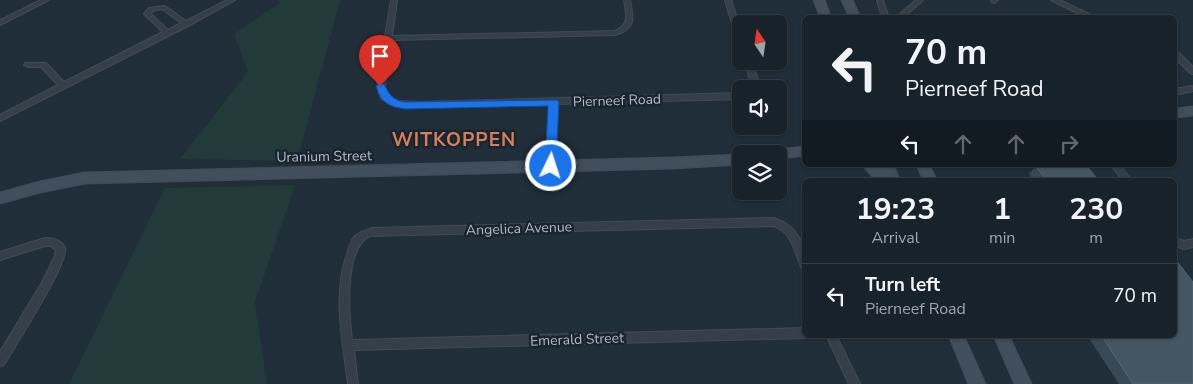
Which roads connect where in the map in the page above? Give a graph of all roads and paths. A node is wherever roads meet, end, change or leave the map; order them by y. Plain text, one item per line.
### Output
1 (46, 0) edge
2 (232, 0) edge
3 (394, 0) edge
4 (627, 0) edge
5 (728, 0) edge
6 (819, 0) edge
7 (847, 0) edge
8 (880, 0) edge
9 (920, 0) edge
10 (1054, 0) edge
11 (733, 15) edge
12 (825, 15) edge
13 (854, 15) edge
14 (885, 15) edge
15 (902, 15) edge
16 (1087, 15) edge
17 (0, 23) edge
18 (186, 24) junction
19 (168, 33) junction
20 (388, 38) junction
21 (1177, 56) edge
22 (28, 65) dead end
23 (1193, 71) edge
24 (63, 86) junction
25 (1192, 89) edge
26 (1177, 92) edge
27 (732, 96) edge
28 (554, 102) junction
29 (1193, 111) edge
30 (1177, 112) edge
31 (1193, 117) edge
32 (0, 118) edge
33 (1177, 119) edge
34 (802, 152) edge
35 (787, 153) edge
36 (732, 160) edge
37 (551, 166) junction
38 (872, 167) edge
39 (1116, 167) edge
40 (882, 178) edge
41 (1125, 178) edge
42 (0, 198) edge
43 (1177, 243) edge
44 (1193, 243) edge
45 (0, 256) edge
46 (802, 258) edge
47 (802, 333) edge
48 (832, 338) edge
49 (957, 338) edge
50 (1002, 338) edge
51 (348, 345) junction
52 (0, 361) edge
53 (353, 384) edge
54 (855, 384) edge
55 (977, 384) edge
56 (1023, 384) edge

1 - 17 street
2 - 18 street
3 - 20 street, Pierneef Road
4 - 20 street
5 - 11 street
6 - 12 street
7 - 13 street
8 - 14 street
9 - 15 street
10 - 16 street
18 - 19 street
18 - 19 street
19 - 24 street
20 - 28 street, Pierneef Road
21 - 23 street
22 - 24 street
24 - 32 street
25 - 26 street
27 - 28 street, Pierneef Road
28 - 37 street
29 - 30 street
31 - 33 street
34 - 35 street
36 - 37 street, Uranium Street
37 - 42 street, Uranium Street
38 - 40 street
39 - 41 street
43 - 44 street
45 - 52 street
46 - 51 street, Angelica Avenue
47 - 51 street, Emerald Street
48 - 54 street
49 - 55 street
50 - 56 street
51 - 53 street, Angelica Avenue

